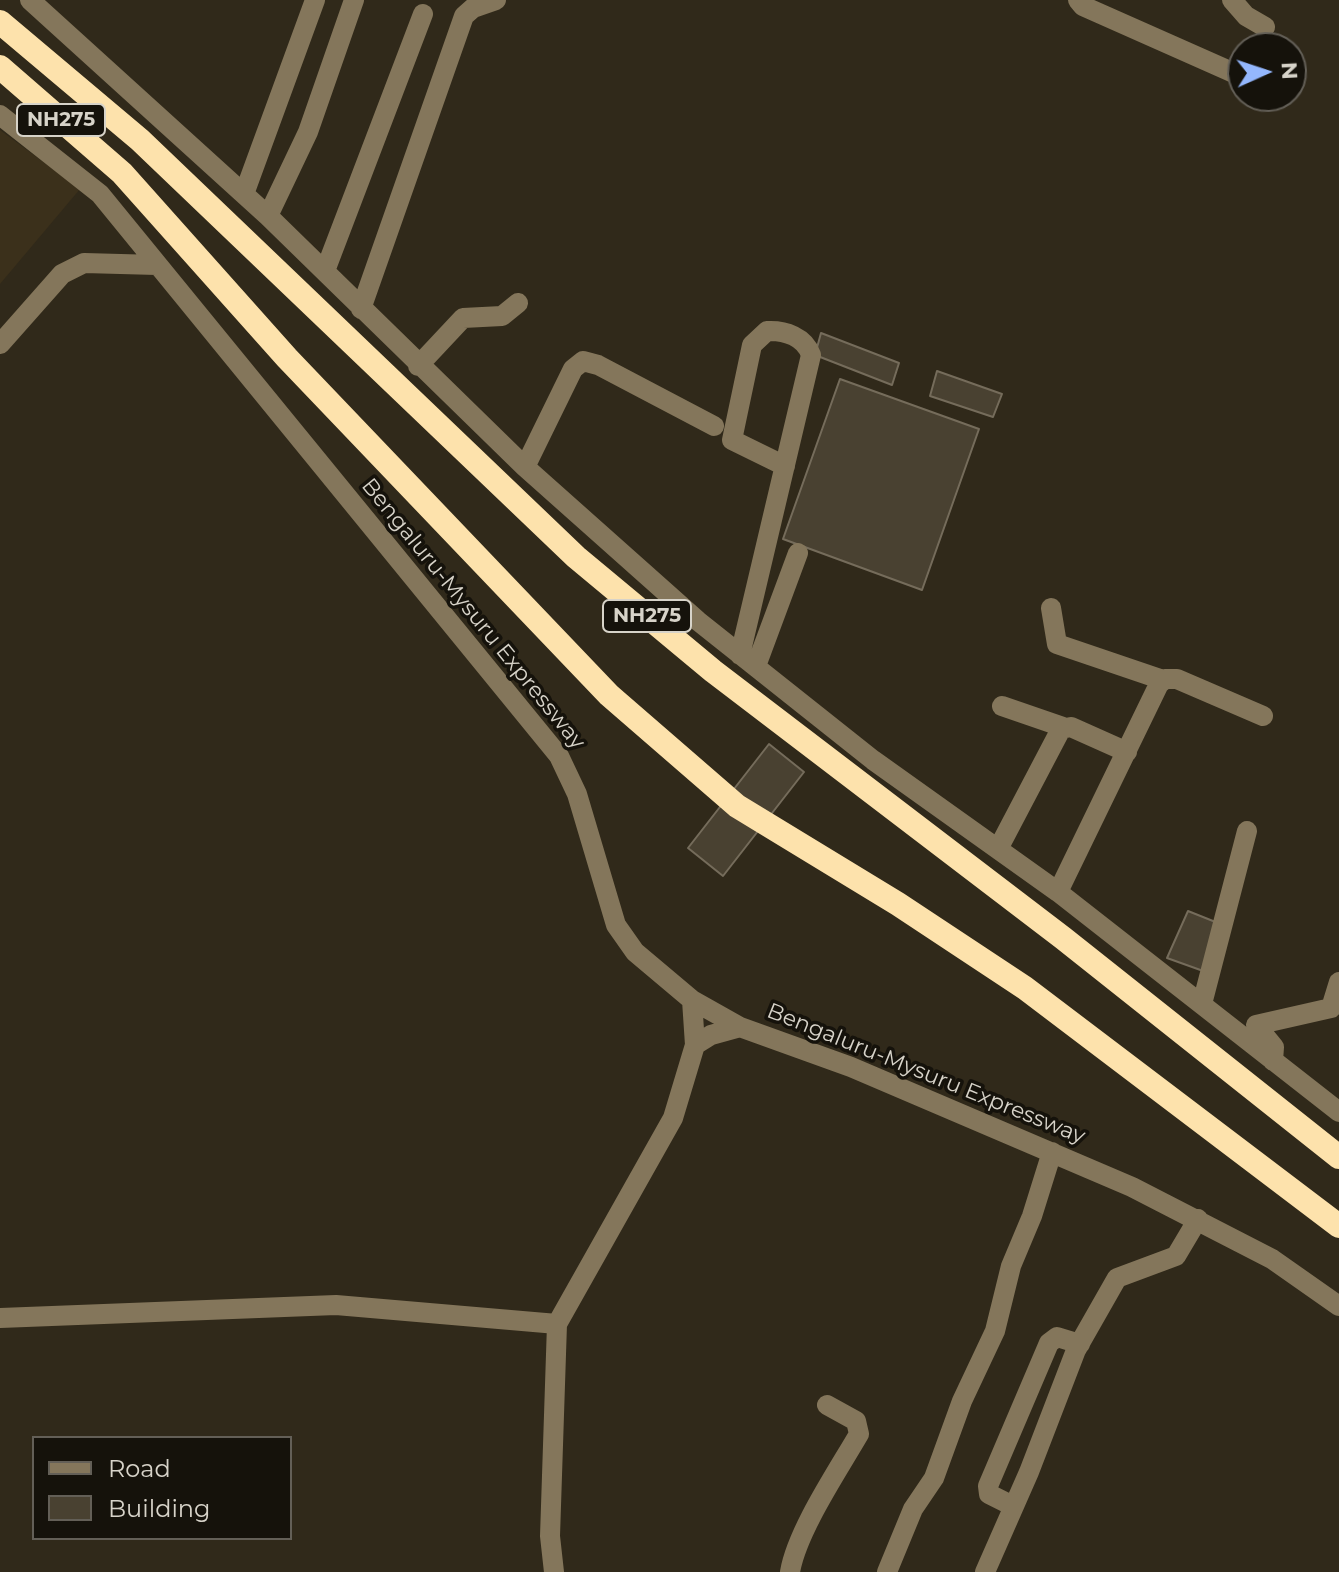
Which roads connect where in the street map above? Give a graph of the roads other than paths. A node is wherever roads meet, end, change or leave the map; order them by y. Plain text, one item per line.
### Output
1 (30, 0) edge
2 (315, 0) edge
3 (354, 0) edge
4 (496, 0) edge
5 (1078, 0) edge
6 (1232, 0) edge
7 (423, 14) dead end
8 (0, 22) edge
9 (1265, 27) dead end
10 (0, 67) edge
11 (1227, 70) edge
12 (0, 115) edge
13 (244, 194) junction
14 (268, 216) junction
15 (157, 265) junction
16 (325, 271) junction
17 (518, 303) dead end
18 (361, 309) junction
19 (0, 344) edge
20 (418, 366) junction
21 (714, 426) dead end
22 (785, 466) junction
23 (525, 467) junction
24 (798, 553) dead end
25 (1051, 608) dead end
26 (748, 660) junction
27 (1163, 680) junction
28 (1002, 706) dead end
29 (1263, 716) dead end
30 (1063, 727) junction
31 (1127, 752) junction
32 (1247, 831) dead end
33 (998, 849) junction
34 (1058, 892) junction
35 (1339, 982) edge
36 (692, 1000) junction
37 (1202, 1004) junction
38 (740, 1027) junction
39 (695, 1045) junction
40 (1273, 1061) junction
41 (1339, 1112) edge
42 (1052, 1152) junction
43 (1339, 1157) edge
44 (1198, 1219) junction
45 (1339, 1226) edge
46 (1339, 1306) edge
47 (0, 1318) edge
48 (557, 1324) junction
49 (1080, 1344) junction
50 (827, 1405) dead end
51 (1013, 1506) junction
52 (554, 1572) edge
53 (790, 1572) edge
54 (887, 1572) edge
55 (985, 1572) edge

1 - 13 street, NH275
2 - 13 street
3 - 14 street
4 - 18 street
5 - 11 street
6 - 9 street
7 - 16 street
8 - 43 highway, NH275
10 - 45 highway, Bengaluru-Mysuru Expressway / NH275
12 - 15 street, Bengaluru-Mysuru Expressway
13 - 14 street, NH275
14 - 16 street, NH275
15 - 19 street
15 - 36 street, Bengaluru-Mysuru Expressway
16 - 18 street, NH275
17 - 20 street
18 - 20 street, NH275
20 - 23 street, NH275
21 - 23 street
22 - 22 street
22 - 26 street
23 - 26 street, NH275
24 - 26 street
25 - 27 street
26 - 33 street, NH275
27 - 29 street
27 - 31 street
28 - 30 street
30 - 31 street
30 - 33 street
31 - 34 street
32 - 37 street
33 - 34 street, NH275
34 - 37 street, NH275
35 - 40 street
36 - 38 street, Bengaluru-Mysuru Expressway
36 - 39 street
37 - 40 street, NH275
38 - 39 street
38 - 42 street, Bengaluru-Mysuru Expressway
39 - 48 street
40 - 41 street, NH275
42 - 44 street, Bengaluru-Mysuru Expressway
42 - 54 street
44 - 46 street, Bengaluru-Mysuru Expressway
44 - 49 street
47 - 48 street
48 - 52 street
49 - 51 street
49 - 51 street
50 - 53 street
51 - 55 street

